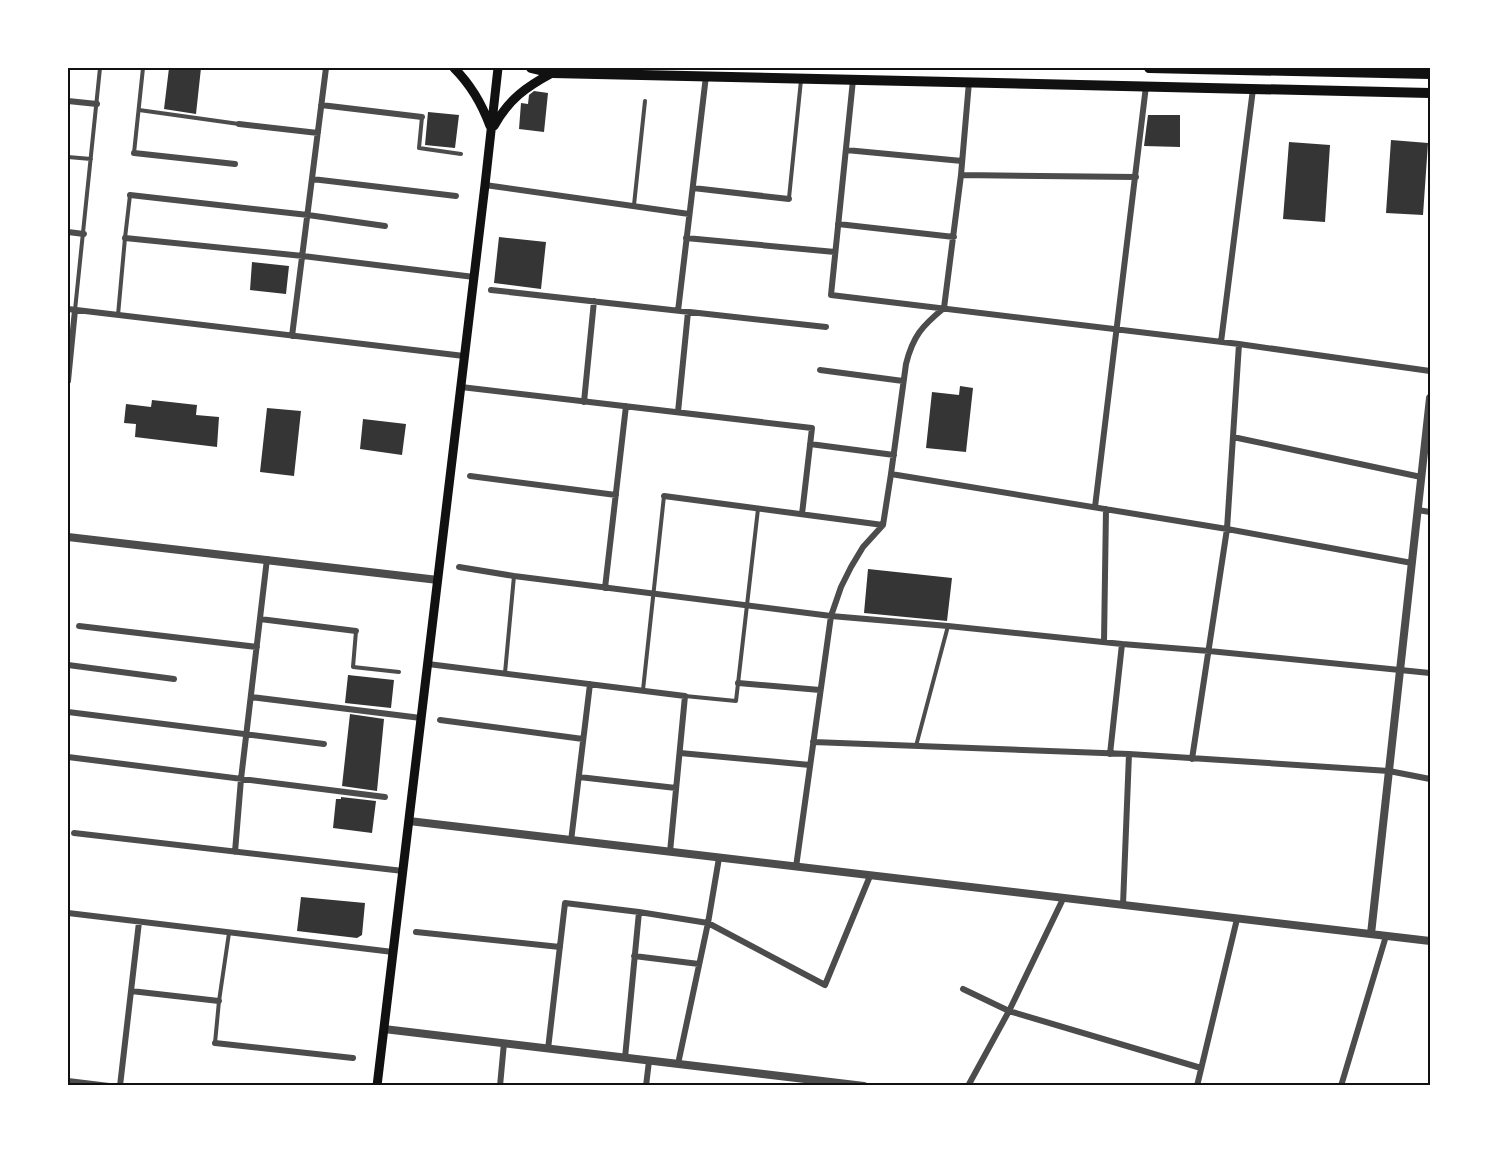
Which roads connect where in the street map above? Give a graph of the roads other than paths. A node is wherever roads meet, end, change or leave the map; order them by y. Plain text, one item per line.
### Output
1 (100, 68) edge
2 (143, 68) edge
3 (326, 68) edge
4 (454, 68) edge
5 (498, 68) edge
6 (531, 68) edge
7 (1149, 68) edge
8 (636, 71) edge
9 (552, 73) junction
10 (1431, 74) edge
11 (706, 76) junction
12 (801, 78) junction
13 (853, 79) junction
14 (969, 82) junction
15 (1146, 86) junction
16 (1253, 89) junction
17 (1431, 93) edge
18 (68, 101) edge
19 (645, 101) dead end
20 (97, 104) junction
21 (321, 105) junction
22 (139, 110) junction
23 (422, 117) joint
24 (240, 124) joint
25 (492, 131) junction
26 (318, 133) junction
27 (846, 150) junction
28 (134, 153) joint
29 (461, 154) dead end
30 (68, 157) edge
31 (91, 159) junction
32 (962, 161) junction
33 (235, 164) dead end
34 (961, 176) junction
35 (1136, 177) junction
36 (312, 179) junction
37 (485, 185) junction
38 (693, 188) junction
39 (130, 195) joint
40 (456, 196) dead end
41 (789, 199) joint
42 (634, 206) junction
43 (689, 214) junction
44 (308, 215) junction
45 (838, 225) junction
46 (385, 226) dead end
47 (68, 232) edge
48 (84, 234) junction
49 (954, 237) junction
50 (125, 238) junction
51 (686, 238) junction
52 (835, 252) junction
53 (303, 256) junction
54 (474, 277) junction
55 (491, 290) dead end
56 (594, 301) junction
57 (944, 308) junction
58 (68, 309) edge
59 (75, 310) junction
60 (678, 311) junction
61 (688, 312) junction
62 (118, 315) junction
63 (826, 327) dead end
64 (1117, 329) junction
65 (292, 336) junction
66 (1221, 342) junction
67 (1239, 344) junction
68 (464, 356) junction
69 (820, 370) dead end
70 (1431, 371) edge
71 (68, 381) edge
72 (903, 381) junction
73 (461, 387) junction
74 (1431, 398) edge
75 (584, 402) junction
76 (626, 406) junction
77 (678, 412) junction
78 (1233, 436) junction
79 (810, 444) junction
80 (894, 455) junction
81 (1427, 458) edge
82 (891, 474) junction
83 (470, 476) dead end
84 (1421, 477) junction
85 (616, 495) junction
86 (664, 496) joint
87 (1095, 507) junction
88 (758, 509) junction
89 (1106, 509) junction
90 (1418, 510) junction
91 (1431, 512) edge
92 (802, 514) junction
93 (883, 525) junction
94 (1227, 529) junction
95 (68, 537) edge
96 (267, 559) junction
97 (1412, 563) junction
98 (459, 567) dead end
99 (514, 576) junction
100 (438, 580) junction
101 (605, 588) junction
102 (653, 594) junction
103 (747, 606) junction
104 (831, 616) junction
105 (260, 619) junction
106 (79, 626) dead end
107 (948, 626) junction
108 (356, 631) joint
109 (1104, 642) junction
110 (1122, 644) junction
111 (257, 647) junction
112 (1209, 651) junction
113 (428, 664) junction
114 (68, 666) edge
115 (1399, 670) junction
116 (399, 672) dead end
117 (1431, 673) edge
118 (505, 674) junction
119 (174, 679) dead end
120 (738, 682) junction
121 (590, 684) junction
122 (820, 690) junction
123 (643, 691) junction
124 (686, 696) junction
125 (250, 697) junction
126 (68, 712) edge
127 (421, 718) junction
128 (440, 720) dead end
129 (247, 734) junction
130 (583, 739) junction
131 (813, 742) junction
132 (324, 744) dead end
133 (916, 746) junction
134 (680, 753) junction
135 (1110, 754) junction
136 (1129, 754) junction
137 (68, 757) edge
138 (1192, 759) junction
139 (810, 765) junction
140 (1389, 771) junction
141 (579, 777) junction
142 (241, 779) junction
143 (1431, 779) edge
144 (676, 788) junction
145 (385, 796) dead end
146 (409, 821) junction
147 (74, 833) dead end
148 (571, 841) junction
149 (235, 852) junction
150 (670, 852) junction
151 (718, 858) junction
152 (796, 867) junction
153 (403, 871) junction
154 (870, 876) junction
155 (1063, 898) junction
156 (1123, 905) junction
157 (639, 912) junction
158 (68, 913) edge
159 (1237, 919) junction
160 (139, 922) junction
161 (708, 923) junction
162 (229, 932) junction
163 (416, 932) dead end
164 (1371, 934) junction
165 (1386, 936) junction
166 (1431, 941) edge
167 (560, 947) junction
168 (393, 952) junction
169 (634, 956) junction
170 (699, 964) junction
171 (963, 989) dead end
172 (131, 992) junction
173 (219, 1001) junction
174 (1009, 1011) junction
175 (384, 1029) junction
176 (215, 1043) joint
177 (504, 1043) junction
178 (548, 1049) junction
179 (354, 1058) dead end
180 (625, 1058) junction
181 (649, 1061) junction
182 (678, 1064) junction
183 (1201, 1068) junction
184 (68, 1081) edge
185 (109, 1086) edge
186 (120, 1086) edge
187 (377, 1086) edge
188 (500, 1086) edge
189 (646, 1086) edge
190 (864, 1086) edge
191 (968, 1086) edge
192 (1197, 1086) edge
193 (1341, 1086) edge

1 - 20 lane
2 - 22 lane
3 - 21 street
4 - 25 main road
5 - 25 main road
6 - 9 main road
7 - 10 main road
8 - 9 main road
8 - 11 main road
9 - 25 main road
11 - 12 main road
11 - 38 street
12 - 13 main road
12 - 41 lane
13 - 14 main road
13 - 27 street
14 - 15 main road
14 - 32 street
15 - 16 main road
15 - 35 street
16 - 17 main road
16 - 66 street
18 - 20 street
19 - 42 lane
20 - 31 lane
21 - 23 street
21 - 26 street
22 - 24 lane
22 - 28 lane
23 - 29 lane
24 - 26 street
25 - 37 main road
26 - 36 street
27 - 32 street
27 - 45 street
28 - 33 street
30 - 31 lane
31 - 48 lane
32 - 34 street
34 - 35 street
34 - 49 street
35 - 64 street
36 - 40 street
36 - 44 street
37 - 42 street
37 - 54 main road
38 - 41 street
38 - 43 street
39 - 44 street
39 - 50 lane
42 - 43 street
43 - 51 street
44 - 46 street
44 - 53 street
45 - 49 street
45 - 52 street
47 - 48 street
48 - 59 lane
49 - 57 street
50 - 53 street
50 - 62 lane
51 - 52 street
51 - 60 street
52 - 57 street
53 - 54 street
53 - 65 street
54 - 68 main road
55 - 56 street
56 - 60 street
56 - 75 street
57 - 64 street
57 - 72 street
58 - 59 street
59 - 62 street
59 - 71 street
60 - 61 street
61 - 63 street
61 - 77 street
62 - 65 street
64 - 66 street
64 - 87 street
65 - 68 street
66 - 67 street
67 - 70 street
67 - 78 street
68 - 73 main road
69 - 72 street
72 - 80 street
73 - 75 street
73 - 100 main road
74 - 81 street
75 - 76 street
76 - 77 street
76 - 85 street
77 - 79 street
78 - 84 street
78 - 94 street
79 - 80 street
79 - 92 street
80 - 82 street
81 - 84 street
82 - 87 street
82 - 93 street
83 - 85 street
84 - 90 street
85 - 101 street
86 - 88 street
86 - 102 lane
87 - 89 street
88 - 92 street
88 - 103 lane
89 - 94 street
89 - 109 street
90 - 91 street
90 - 97 street
92 - 93 street
93 - 104 street
94 - 97 street
94 - 112 street
95 - 96 street
96 - 100 street
96 - 105 street
97 - 115 street
98 - 99 street
99 - 101 street
99 - 118 lane
100 - 113 main road
101 - 102 street
102 - 103 street
102 - 123 lane
103 - 104 street
103 - 120 lane
104 - 107 street
104 - 122 street
105 - 108 street
105 - 111 street
106 - 111 street
107 - 109 street
107 - 133 lane
108 - 116 lane
109 - 110 street
110 - 112 street
110 - 135 street
111 - 125 street
112 - 115 street
112 - 138 street
113 - 118 street
113 - 127 main road
114 - 119 street
115 - 117 street
115 - 140 street
118 - 121 street
120 - 122 street
120 - 124 lane
121 - 123 street
121 - 130 street
122 - 131 street
123 - 124 street
124 - 134 street
125 - 127 street
125 - 129 street
126 - 129 street
127 - 146 main road
128 - 130 street
129 - 132 street
129 - 142 street
130 - 141 street
131 - 133 street
131 - 139 street
133 - 135 street
134 - 139 street
134 - 144 street
135 - 136 street
136 - 138 street
136 - 156 street
137 - 142 street
138 - 140 street
139 - 152 street
140 - 143 street
140 - 164 street
141 - 144 street
141 - 148 street
142 - 145 street
142 - 149 street
144 - 150 street
146 - 148 street
146 - 153 main road
147 - 149 street
148 - 150 street
149 - 153 street
150 - 151 street
151 - 152 street
151 - 161 street
152 - 154 street
153 - 168 main road
154 - 155 street
154 - 161 street
155 - 156 street
155 - 174 street
156 - 159 street
157 - 161 street
157 - 167 street
157 - 169 street
158 - 160 street
159 - 164 street
159 - 183 street
160 - 162 street
160 - 172 street
161 - 170 street
162 - 168 street
162 - 173 lane
163 - 167 street
164 - 165 street
165 - 166 street
165 - 193 street
167 - 178 street
168 - 175 main road
169 - 170 street
169 - 180 street
170 - 182 street
171 - 174 street
172 - 173 street
172 - 186 street
173 - 176 lane
174 - 183 street
174 - 191 street
175 - 177 street
175 - 187 main road
176 - 179 street
177 - 178 street
177 - 188 street
178 - 180 street
180 - 181 street
181 - 182 street
181 - 189 street
182 - 190 street
183 - 192 street
184 - 185 street

